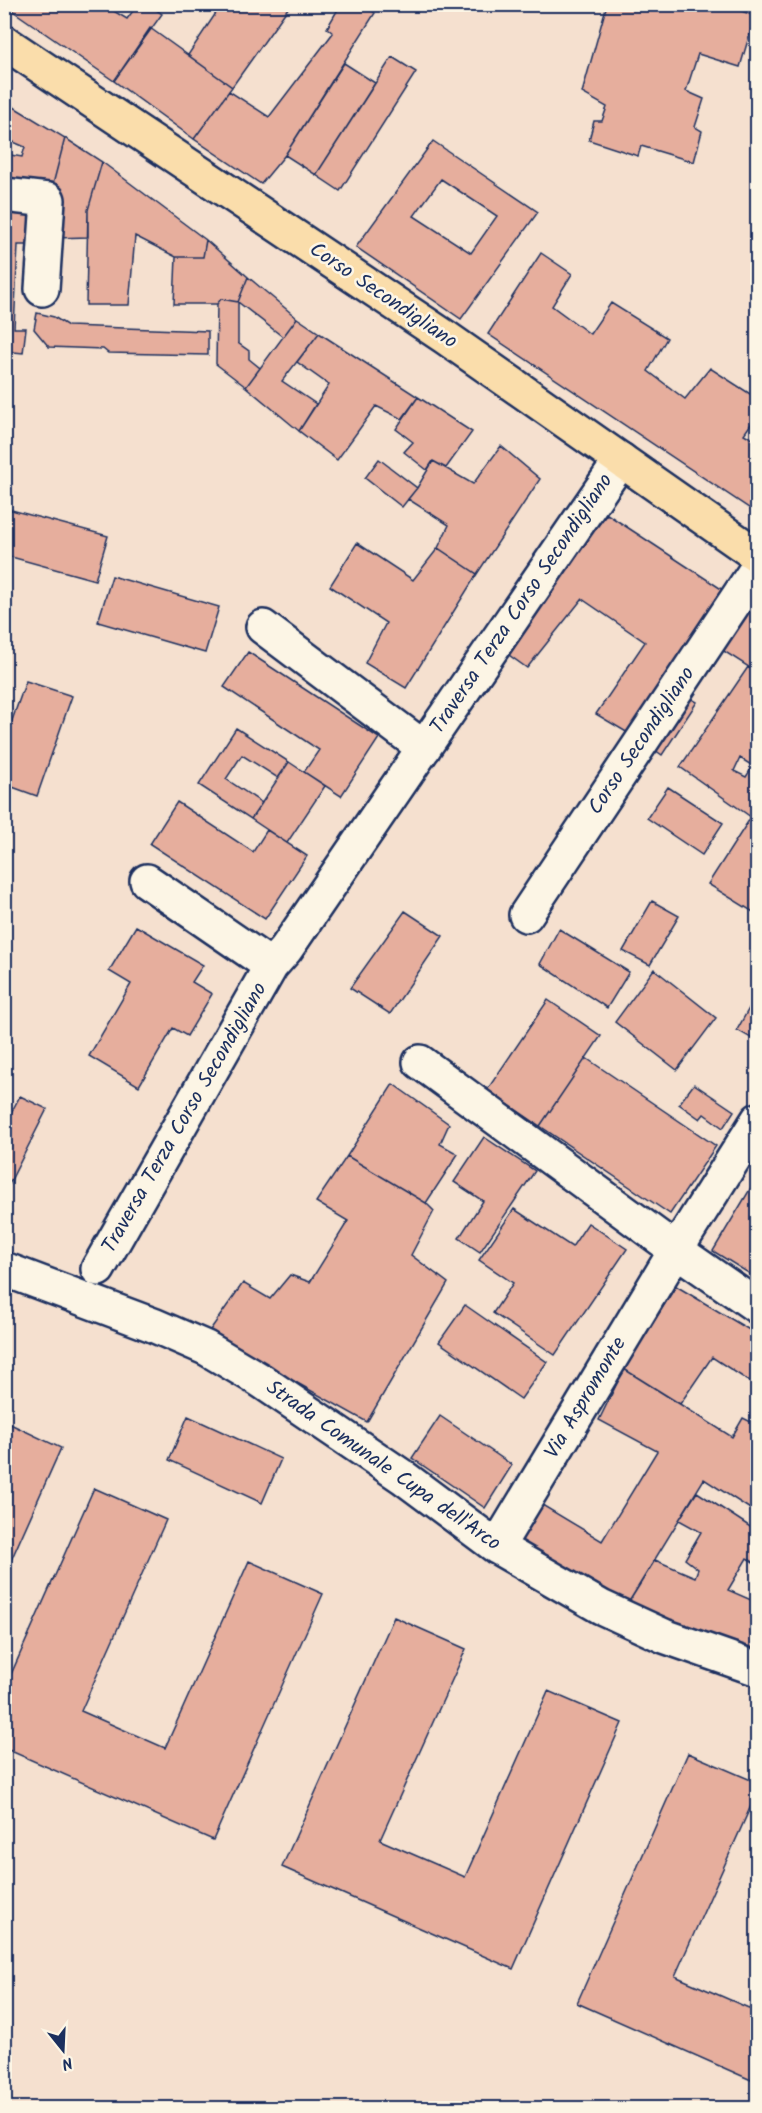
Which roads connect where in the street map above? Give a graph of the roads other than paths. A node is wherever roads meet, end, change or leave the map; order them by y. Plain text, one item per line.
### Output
1 (4, 42) edge
2 (4, 195) edge
3 (42, 289) dead end
4 (621, 460) junction
5 (758, 556) edge
6 (758, 567) edge
7 (263, 627) dead end
8 (424, 748) junction
9 (147, 881) dead end
10 (526, 915) dead end
11 (272, 966) junction
12 (420, 1062) dead end
13 (758, 1120) edge
14 (676, 1250) junction
15 (4, 1269) edge
16 (98, 1269) dead end
17 (758, 1307) edge
18 (497, 1547) junction
19 (758, 1669) edge

1 - 4 main road, Corso Secondigliano
2 - 3 street
4 - 5 main road, Corso Secondigliano
4 - 8 street, Traversa Terza Corso Secondigliano
6 - 10 street, Corso Secondigliano
7 - 8 street, Traversa Terza Corso Secondigliano
8 - 11 street, Traversa Terza Corso Secondigliano
9 - 11 street, Traversa Terza Corso Secondigliano
11 - 16 street, Traversa Terza Corso Secondigliano
12 - 14 street
13 - 14 street, Via Aspromonte
14 - 17 street
14 - 18 street, Via Aspromonte
15 - 18 street, Strada Comunale Cupa dell'Arco
18 - 19 street, Strada Comunale Cupa dell'Arco

